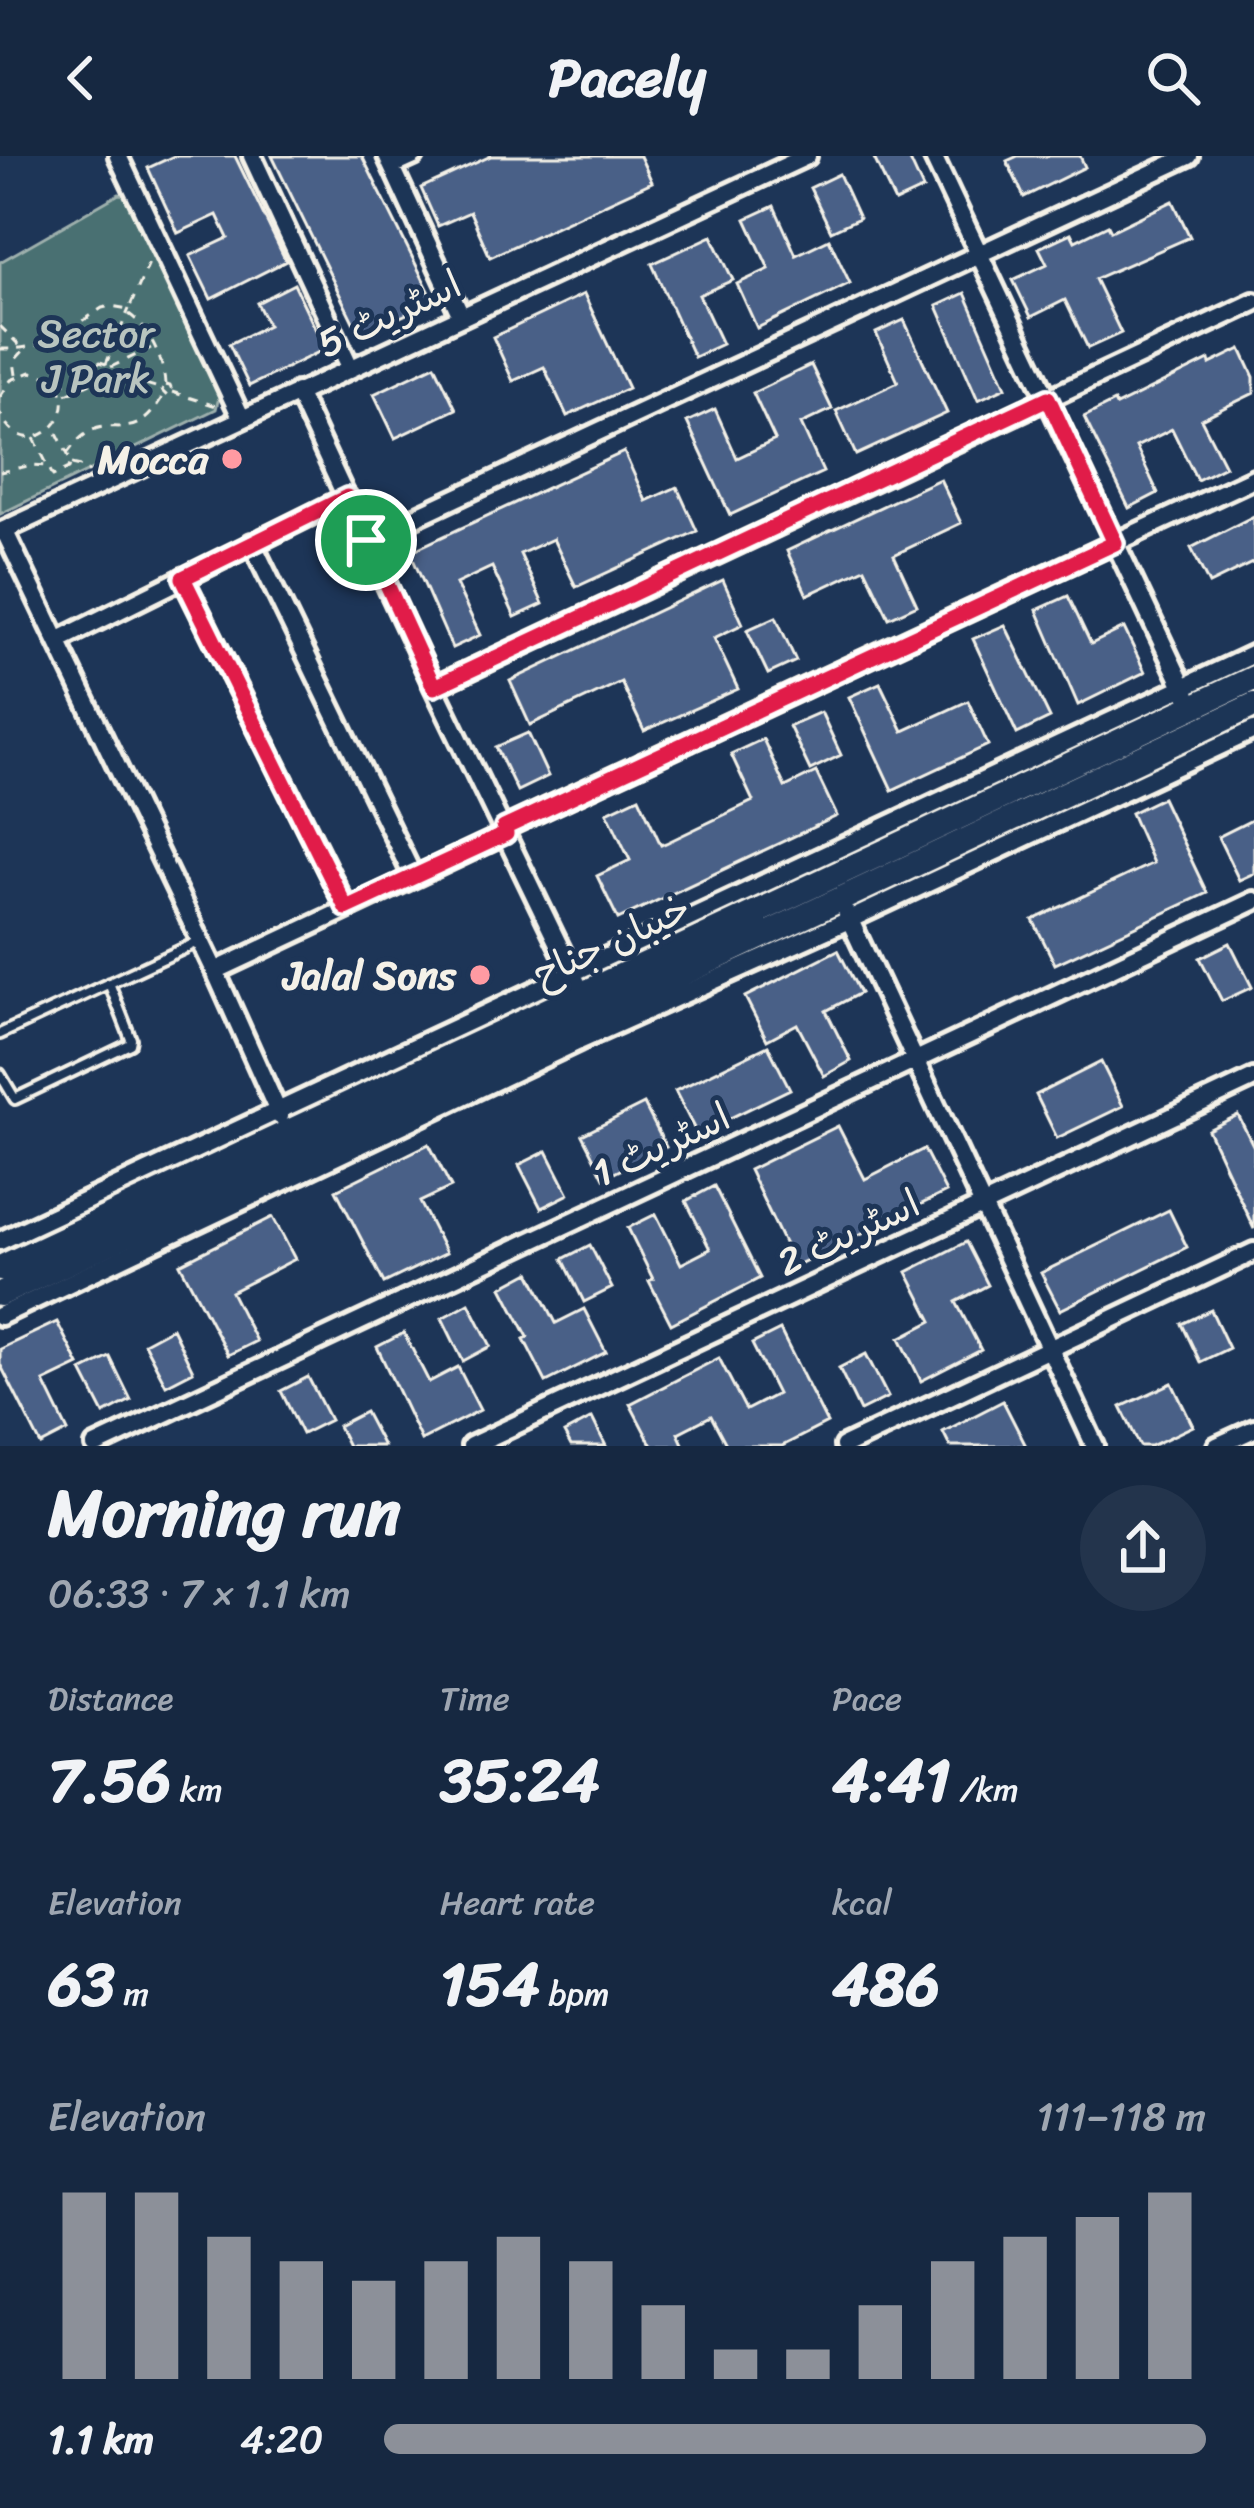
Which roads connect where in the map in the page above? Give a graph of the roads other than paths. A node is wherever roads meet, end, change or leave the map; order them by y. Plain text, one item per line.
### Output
1 (118, 156) edge
2 (251, 156) edge
3 (414, 156) edge
4 (807, 156) edge
5 (933, 156) edge
6 (1189, 156) edge
7 (390, 161) edge
8 (979, 254) junction
9 (1254, 302) edge
10 (461, 316) junction
11 (350, 368) junction
12 (298, 392) junction
13 (1048, 398) junction
14 (234, 422) junction
15 (1254, 478) edge
16 (347, 497) junction
17 (2, 531) edge
18 (366, 540) junction
19 (252, 543) junction
20 (1115, 543) junction
21 (183, 578) junction
22 (56, 641) junction
23 (1254, 654) edge
24 (1254, 678) edge
25 (434, 687) junction
26 (1188, 697) junction
27 (1254, 705) edge
28 (1254, 730) edge
29 (505, 831) junction
30 (413, 876) junction
31 (1254, 901) edge
32 (346, 908) junction
33 (845, 909) junction
34 (199, 941) junction
35 (214, 971) junction
36 (109, 983) junction
37 (577, 983) junction
38 (0, 1034) edge
39 (914, 1062) junction
40 (0, 1074) edge
41 (1254, 1078) edge
42 (283, 1122) junction
43 (982, 1205) junction
44 (0, 1241) edge
45 (1254, 1252) edge
46 (0, 1268) edge
47 (0, 1294) edge
48 (0, 1316) edge
49 (1048, 1348) junction
50 (1254, 1429) edge
51 (510, 1438) edge
52 (95, 1446) edge
53 (472, 1446) edge
54 (844, 1446) edge
55 (1095, 1446) edge
56 (1217, 1446) edge

1 - 14 street
2 - 11 street
3 - 7 street
4 - 10 street, اسٹریٹ 5
5 - 8 street
6 - 8 street
7 - 10 street
8 - 13 street
8 - 18 street
9 - 13 street
10 - 11 street, اسٹریٹ 5
11 - 12 street, اسٹریٹ 5
12 - 14 street, اسٹریٹ 5
12 - 16 street
13 - 20 street
13 - 25 street
14 - 17 street, اسٹریٹ 5
15 - 20 street
16 - 18 street
16 - 19 street
17 - 22 street
18 - 25 street
19 - 21 street
19 - 30 street
20 - 26 street
20 - 29 street
21 - 22 street
21 - 32 street
22 - 34 street
23 - 26 street
24 - 26 main road, خیبان جناح
25 - 29 street
26 - 37 main road, خیبان جناح
27 - 33 main road, خیبان جناح
28 - 33 street
29 - 30 street
29 - 37 street
30 - 32 street
31 - 39 street, اسٹریٹ 1
32 - 35 street
33 - 39 street
33 - 47 main road, خیبان جناح
33 - 48 street
34 - 35 street
34 - 36 lane
35 - 42 street
36 - 38 lane
36 - 40 lane
37 - 42 main road, خیبان جناح
39 - 43 street
39 - 52 street, اسٹریٹ 1
41 - 43 street, اسٹریٹ 2
42 - 44 street
42 - 46 main road, خیبان جناح
43 - 49 street
43 - 51 street, اسٹریٹ 2
45 - 49 street
49 - 54 street
49 - 55 street
50 - 56 street
51 - 53 street, اسٹریٹ 2

